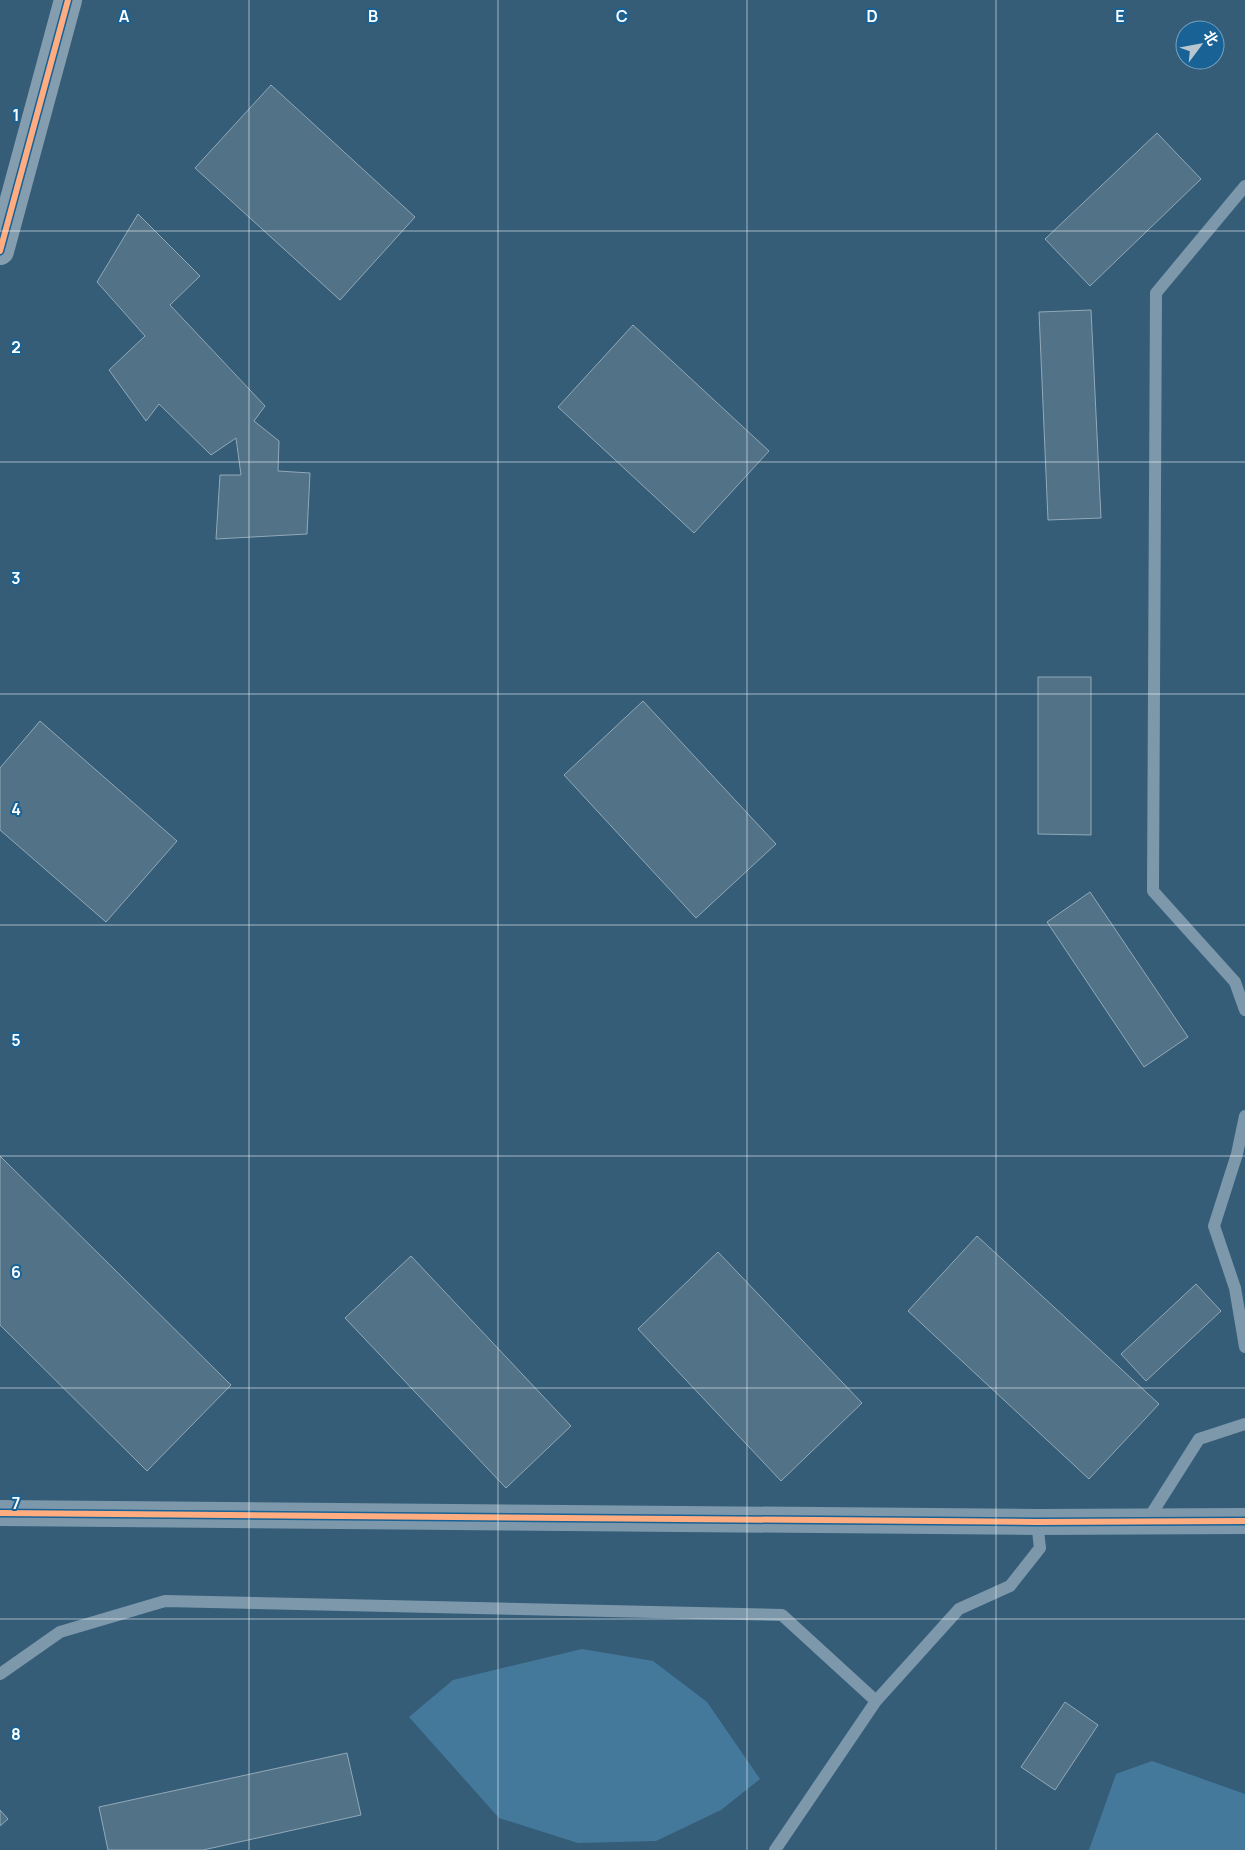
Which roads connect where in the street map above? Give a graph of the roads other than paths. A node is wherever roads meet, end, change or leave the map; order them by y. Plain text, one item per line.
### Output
1 (68, 0) edge
2 (1245, 186) edge
3 (0, 251) edge
4 (1245, 1010) edge
5 (1245, 1116) edge
6 (1245, 1347) edge
7 (1245, 1424) edge
8 (0, 1512) edge
9 (1147, 1521) junction
10 (1245, 1521) edge
11 (1037, 1522) junction
12 (0, 1674) edge
13 (876, 1700) junction
14 (775, 1850) edge

1 - 3 street
2 - 4 lane
5 - 6 lane
7 - 9 lane
8 - 11 street
9 - 10 street
9 - 11 street
11 - 13 lane
12 - 13 lane
13 - 14 lane

